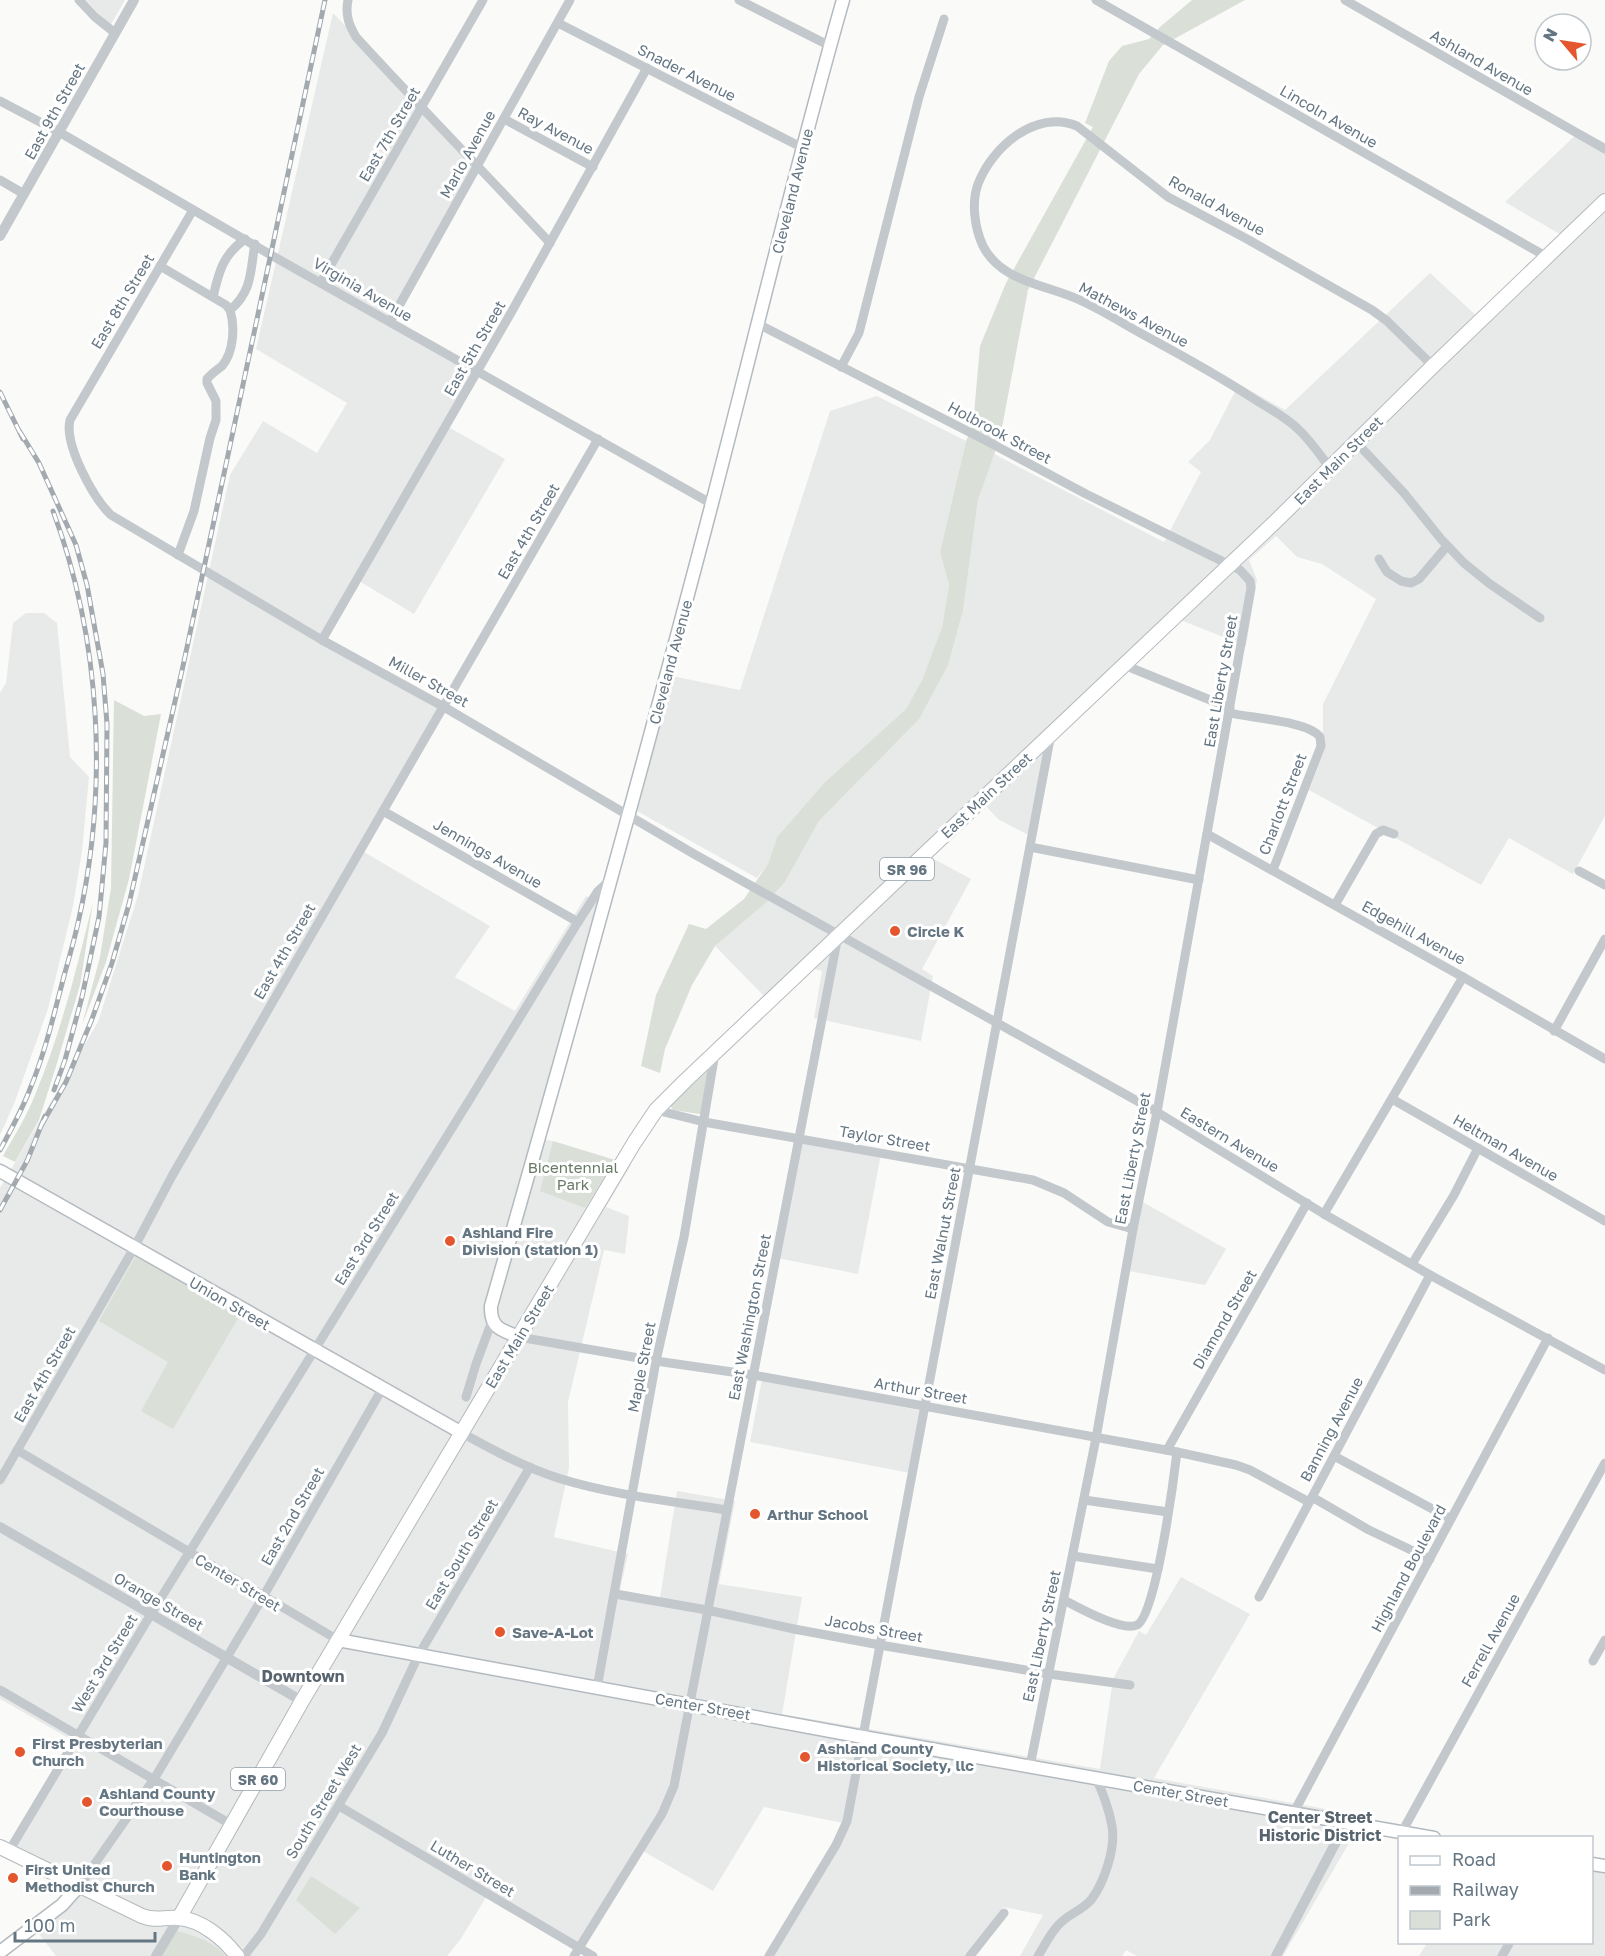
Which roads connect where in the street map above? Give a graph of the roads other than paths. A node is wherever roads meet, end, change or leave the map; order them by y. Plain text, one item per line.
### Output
1 (79, 0) edge
2 (134, 0) edge
3 (348, 0) edge
4 (483, 0) edge
5 (570, 0) edge
6 (739, 0) edge
7 (843, 0) edge
8 (1096, 0) edge
9 (1345, 0) edge
10 (944, 19) dead end
11 (558, 23) junction
12 (115, 33) junction
13 (830, 46) junction
14 (647, 68) junction
15 (0, 100) edge
16 (421, 109) junction
17 (504, 119) junction
18 (59, 132) junction
19 (803, 148) junction
20 (1605, 149) edge
21 (478, 165) junction
22 (593, 167) junction
23 (987, 168) joint
24 (0, 180) edge
25 (24, 194) junction
26 (1605, 201) edge
27 (193, 210) junction
28 (0, 236) edge
29 (245, 239) junction
30 (550, 243) junction
31 (255, 244) junction
32 (1547, 257) junction
33 (160, 266) junction
34 (321, 282) junction
35 (213, 297) junction
36 (230, 310) junction
37 (390, 322) junction
38 (758, 324) junction
39 (1433, 366) junction
40 (841, 367) junction
41 (477, 372) junction
42 (77, 406) joint
43 (598, 439) junction
44 (1356, 442) junction
45 (1330, 468) junction
46 (712, 504) junction
47 (1447, 546) junction
48 (178, 555) junction
49 (1380, 559) dead end
50 (1229, 565) junction
51 (1540, 618) dead end
52 (322, 640) junction
53 (1124, 665) junction
54 (444, 706) junction
55 (1230, 710) junction
56 (1051, 734) junction
57 (383, 811) junction
58 (629, 816) junction
59 (1207, 834) junction
60 (1394, 834) dead end
61 (1030, 847) junction
62 (1273, 870) junction
63 (1580, 871) dead end
64 (610, 880) junction
65 (1199, 880) junction
66 (1605, 885) edge
67 (1335, 905) junction
68 (578, 922) junction
69 (838, 936) junction
70 (1605, 939) edge
71 (1463, 977) junction
72 (997, 1022) junction
73 (1554, 1030) junction
74 (715, 1053) junction
75 (1605, 1059) edge
76 (1392, 1099) junction
77 (657, 1110) junction
78 (1157, 1112) junction
79 (704, 1122) junction
80 (799, 1139) junction
81 (1478, 1148) junction
82 (970, 1168) junction
83 (0, 1172) edge
84 (1307, 1203) junction
85 (1324, 1214) junction
86 (1605, 1221) edge
87 (1133, 1229) junction
88 (134, 1248) junction
89 (1412, 1264) junction
90 (1430, 1275) junction
91 (492, 1321) junction
92 (519, 1337) junction
93 (1548, 1338) junction
94 (314, 1350) junction
95 (656, 1361) junction
96 (1605, 1370) edge
97 (753, 1375) junction
98 (382, 1389) junction
99 (466, 1397) dead end
100 (925, 1406) junction
101 (462, 1433) junction
102 (1096, 1437) junction
103 (17, 1450) junction
104 (1172, 1450) junction
105 (1334, 1456) junction
106 (1605, 1463) edge
107 (530, 1467) junction
108 (0, 1480) edge
109 (632, 1494) junction
110 (1084, 1500) junction
111 (1311, 1500) junction
112 (727, 1510) junction
113 (1168, 1512) junction
114 (1451, 1519) junction
115 (0, 1527) edge
116 (190, 1553) junction
117 (1073, 1556) junction
118 (1430, 1559) junction
119 (1158, 1569) junction
120 (615, 1594) junction
121 (262, 1597) junction
122 (1260, 1597) dead end
123 (1064, 1600) junction
124 (707, 1610) junction
125 (151, 1614) junction
126 (338, 1640) junction
127 (1605, 1640) edge
128 (880, 1645) junction
129 (418, 1656) junction
130 (226, 1657) junction
131 (1593, 1661) dead end
132 (1049, 1674) junction
133 (1130, 1685) dead end
134 (597, 1688) junction
135 (0, 1690) edge
136 (302, 1701) junction
137 (689, 1704) junction
138 (78, 1736) junction
139 (863, 1737) junction
140 (1030, 1766) junction
141 (1096, 1778) junction
142 (154, 1779) junction
143 (339, 1806) junction
144 (1294, 1812) junction
145 (1346, 1823) junction
146 (232, 1825) junction
147 (1402, 1832) junction
148 (1423, 1836) edge
149 (4, 1849) edge
150 (80, 1885) junction
151 (1004, 1913) dead end
152 (179, 1918) junction
153 (0, 1952) edge
154 (577, 1952) edge
155 (773, 1955) edge
156 (156, 1956) edge
157 (237, 1956) edge
158 (244, 1956) edge
159 (593, 1956) edge
160 (970, 1956) edge
161 (1038, 1956) edge
162 (1276, 1956) edge

1 - 12 street
2 - 12 street, East 9th Street
3 - 16 street
4 - 16 street, East 7th Street
5 - 11 street, Marlo Avenue
6 - 13 street
7 - 13 main road, Cleveland Avenue
8 - 32 street, Lincoln Avenue
9 - 20 street, Ashland Avenue
10 - 40 street
11 - 14 street, Snader Avenue
11 - 17 street, Marlo Avenue
12 - 18 street, East 9th Street
13 - 19 main road, Cleveland Avenue
14 - 19 street, Snader Avenue
14 - 22 street, East 5th Street
15 - 18 street, Virginia Avenue
16 - 21 street
16 - 34 street, East 7th Street
17 - 21 street, Marlo Avenue
17 - 22 street, Ray Avenue
18 - 25 street, East 9th Street
18 - 27 street, Virginia Avenue
19 - 38 main road, Cleveland Avenue
21 - 30 street
21 - 37 street, Marlo Avenue
22 - 30 street, East 5th Street
23 - 39 street, Ronald Avenue
23 - 45 street, Mathews Avenue
24 - 25 street
25 - 28 street, East 9th Street
26 - 32 main road, East Main Street / SR 96
27 - 29 street, Virginia Avenue
27 - 33 street, East 8th Street
29 - 31 street, Virginia Avenue
29 - 35 street
30 - 41 street, East 5th Street
31 - 34 street, Virginia Avenue
31 - 36 street
32 - 39 main road, East Main Street / SR 96
33 - 35 street
33 - 42 street, East 8th Street
34 - 37 street, Virginia Avenue
35 - 36 street
36 - 48 street
37 - 41 street, Virginia Avenue
38 - 40 street, Holbrook Street
38 - 46 main road, Cleveland Avenue
39 - 44 main road, East Main Street / SR 96
40 - 50 street, Holbrook Street
41 - 43 street, Virginia Avenue
41 - 52 street, East 5th Street
42 - 48 street, Miller Street
43 - 46 street, Virginia Avenue
43 - 54 street, East 4th Street
44 - 45 main road, East Main Street / SR 96
44 - 47 street
45 - 50 main road, East Main Street / SR 96
46 - 58 main road, Cleveland Avenue
47 - 49 street
47 - 51 street
48 - 52 street, Miller Street
50 - 53 main road, East Main Street / SR 96
50 - 55 street, East Liberty Street
52 - 54 street, Miller Street
53 - 55 street
53 - 56 main road, East Main Street / SR 96
54 - 57 street, East 4th Street
54 - 58 street, Miller Street
55 - 59 street, East Liberty Street
55 - 62 street, Charlott Street
56 - 61 street, East Walnut Street
56 - 69 main road, East Main Street / SR 96
57 - 68 street, Jennings Avenue
57 - 88 street, East 4th Street
58 - 64 main road, Cleveland Avenue
58 - 69 street, Miller Street
59 - 62 street, Edgehill Avenue
59 - 65 street, East Liberty Street
60 - 67 street
61 - 65 street
61 - 72 street, East Walnut Street
62 - 67 street, Edgehill Avenue
63 - 66 street
64 - 68 street, East 3rd Street
64 - 91 main road, Cleveland Avenue
65 - 78 street, East Liberty Street
67 - 71 street, Edgehill Avenue
68 - 94 street, East 3rd Street
69 - 72 street, Eastern Avenue
69 - 74 main road, East Main Street / SR 96
69 - 80 street, East Washington Street
70 - 73 street
71 - 73 street, Edgehill Avenue
71 - 76 street
72 - 78 street, Eastern Avenue
72 - 82 street, East Walnut Street
73 - 75 street, Edgehill Avenue
74 - 77 main road, East Main Street / SR 96
74 - 79 street, Maple Street
76 - 81 street, Heltman Avenue
76 - 85 street
77 - 79 street, Taylor Street
77 - 92 main road, East Main Street / SR 96
78 - 84 street, Eastern Avenue
78 - 87 street, East Liberty Street
79 - 80 street, Taylor Street
79 - 95 street, Maple Street
80 - 82 street, Taylor Street
80 - 97 street, East Washington Street
81 - 86 street, Heltman Avenue
81 - 89 street
82 - 87 street, Taylor Street
82 - 100 street, East Walnut Street
83 - 88 main road, Union Street
84 - 85 street, Eastern Avenue
84 - 104 street, Diamond Street
85 - 89 street, Eastern Avenue
87 - 102 street, East Liberty Street
88 - 94 main road, Union Street
88 - 103 street, East 4th Street
89 - 90 street, Eastern Avenue
90 - 93 street, Eastern Avenue
90 - 105 street, Banning Avenue
91 - 92 main road
91 - 99 street, Cleveland Avenue
92 - 95 street, Arthur Street
92 - 101 main road, East Main Street / SR 96
93 - 96 street, Eastern Avenue
93 - 114 street, Highland Boulevard
94 - 98 main road, Union Street
94 - 116 street, East 3rd Street
95 - 97 street, Arthur Street
95 - 109 street, Maple Street
97 - 100 street, Arthur Street
97 - 112 street, East Washington Street
98 - 101 main road, Union Street
98 - 121 street, East 2nd Street
100 - 102 street, Arthur Street
100 - 128 street, East Walnut Street
101 - 107 street
101 - 126 main road, East Main Street / SR 96
102 - 104 street, Arthur Street
102 - 110 street, East Liberty Street
103 - 108 street, East 4th Street
103 - 116 street, Center Street
104 - 111 street, Arthur Street
104 - 113 street, Diamond Street
105 - 111 street, Banning Avenue
105 - 114 street
106 - 147 street, Ferrell Avenue
107 - 109 street
107 - 129 street, East South Street
109 - 112 street
109 - 120 street, Maple Street
110 - 113 street
110 - 117 street, East Liberty Street
111 - 118 street, Arthur Street
111 - 122 street, Banning Avenue
112 - 124 street, East Washington Street
113 - 119 street, Diamond Street
114 - 118 street, Highland Boulevard
115 - 125 street, Orange Street
116 - 121 street, Center Street
116 - 125 street, East 3rd Street
117 - 119 street
117 - 123 street, East Liberty Street
118 - 144 street, Highland Boulevard
119 - 123 street, Diamond Street
120 - 124 street, Jacobs Street
120 - 134 street, Maple Street
121 - 126 street, Center Street
121 - 130 street, East 2nd Street
123 - 132 street, East Liberty Street
124 - 128 street, Jacobs Street
124 - 137 street, East Washington Street
125 - 130 street, Orange Street
125 - 138 street, West 3rd Street
126 - 129 main road, Center Street
126 - 136 main road, SR 60
127 - 131 street
128 - 132 street, Jacobs Street
128 - 139 street, East Walnut Street
129 - 134 main road, Center Street
129 - 143 street, South Street West
130 - 136 street, Orange Street
130 - 142 street, East 2nd Street
132 - 133 street, Jacobs Street
132 - 140 street, East Liberty Street
134 - 137 main road, Center Street
135 - 138 street
136 - 146 main road, SR 60
137 - 139 main road, Center Street
137 - 154 street, East Washington Street
138 - 142 street
138 - 149 street, West 3rd Street
139 - 140 main road, Center Street
139 - 155 street, East Walnut Street
140 - 141 main road, Center Street
141 - 144 main road, Center Street
141 - 161 street
142 - 146 street
142 - 150 street, East 2nd Street
143 - 154 street, Luther Street
143 - 158 street, South Street West
144 - 145 main road, Center Street
145 - 147 main road, Center Street
145 - 162 street
146 - 152 main road, SR 60
147 - 148 main road, Center Street
149 - 150 main road
150 - 152 main road
150 - 153 main road
151 - 160 street
152 - 156 street
152 - 157 main road
154 - 159 street, Luther Street

